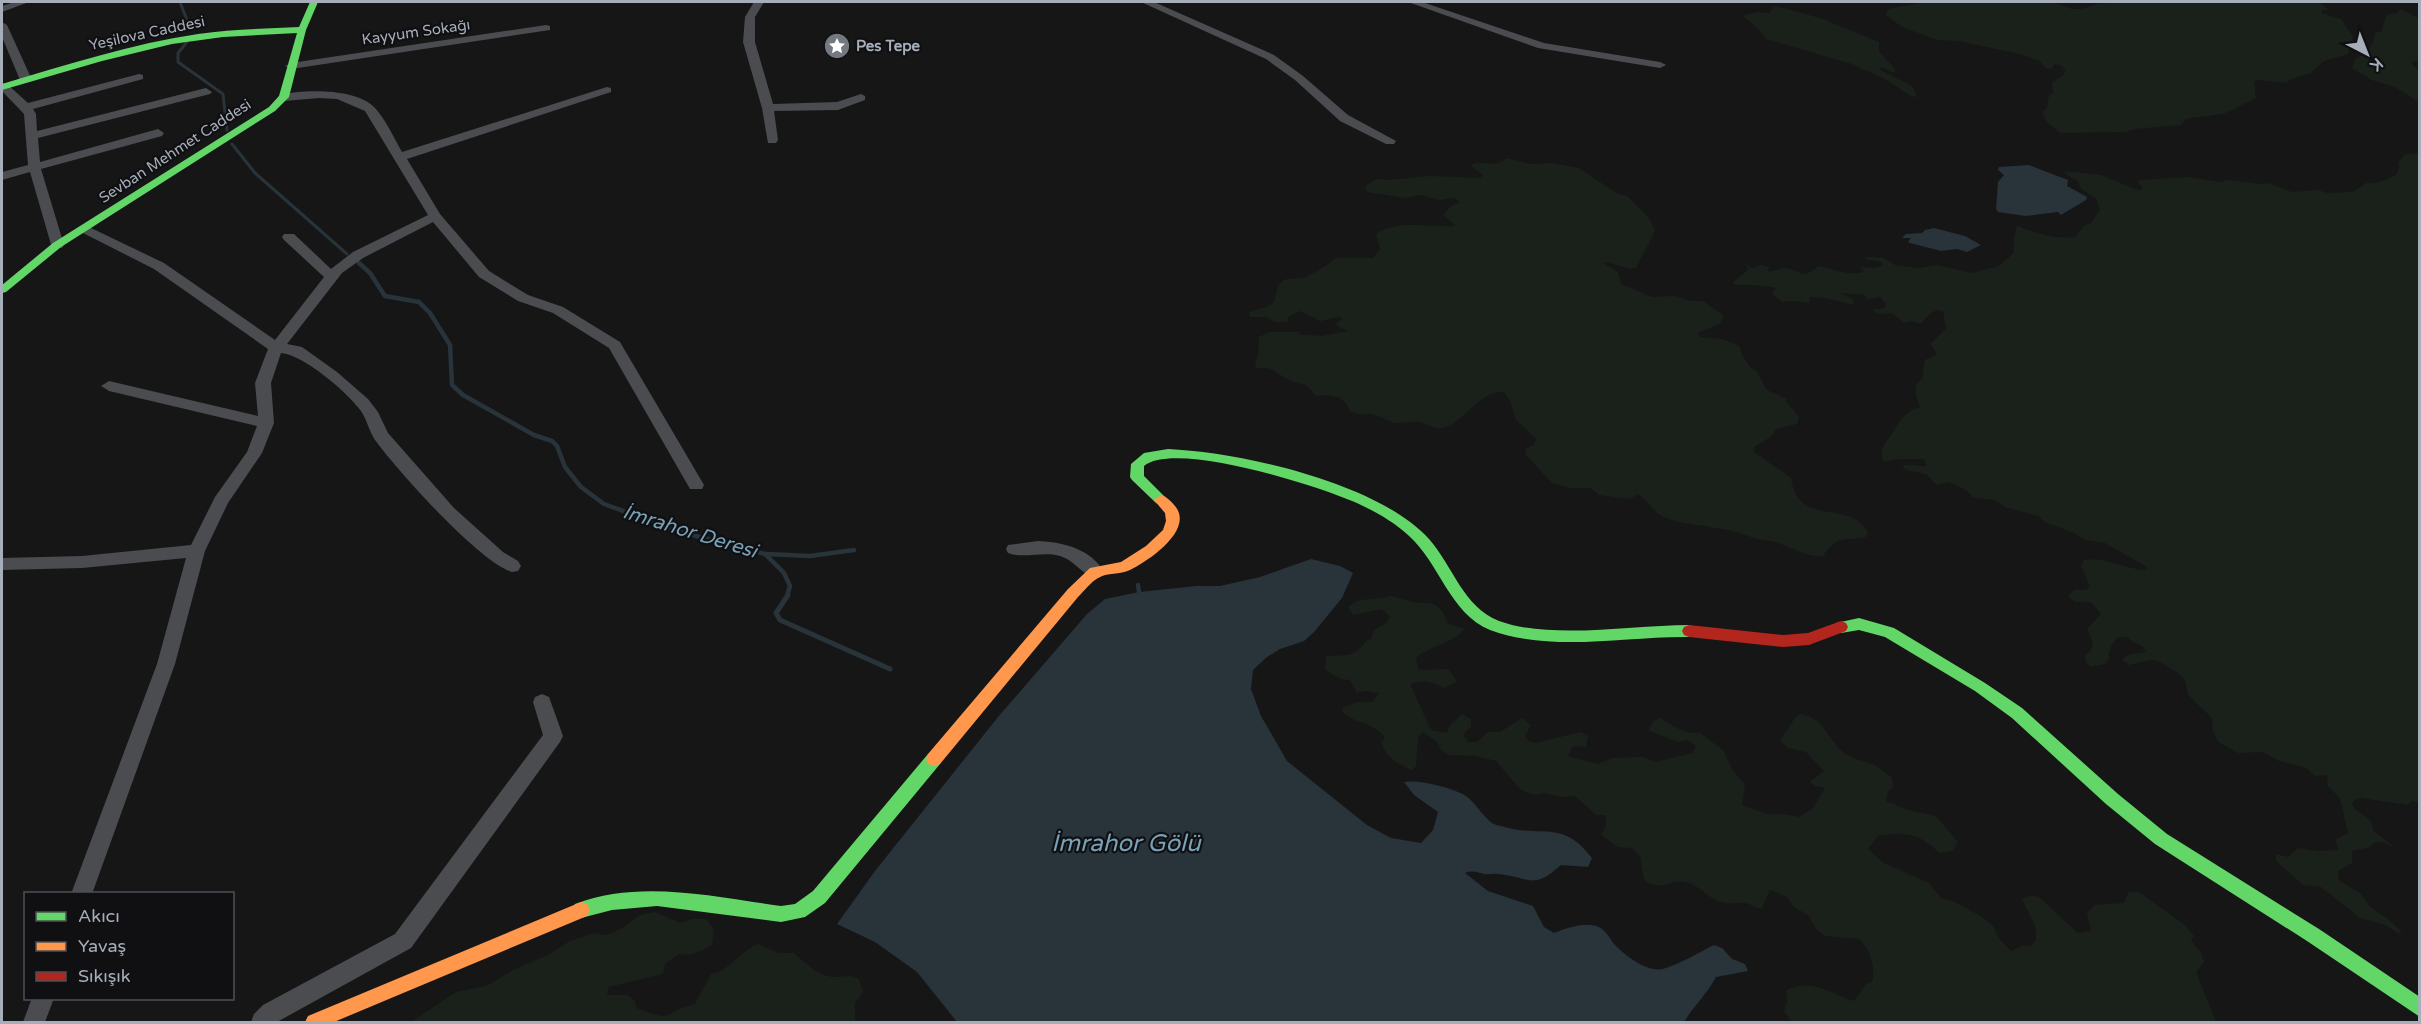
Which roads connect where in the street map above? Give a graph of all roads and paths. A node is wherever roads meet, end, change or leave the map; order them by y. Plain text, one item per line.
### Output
1 (24, 2) edge
2 (314, 2) edge
3 (759, 2) edge
4 (1146, 2) edge
5 (1413, 2) edge
6 (2, 9) edge
7 (546, 28) dead end
8 (302, 30) junction
9 (3, 32) edge
10 (1659, 65) dead end
11 (291, 66) junction
12 (138, 77) dead end
13 (26, 80) junction
14 (2, 87) edge
15 (608, 90) dead end
16 (206, 92) dead end
17 (284, 97) junction
18 (861, 98) dead end
19 (26, 107) junction
20 (768, 108) junction
21 (158, 133) dead end
22 (32, 136) junction
23 (772, 140) dead end
24 (1390, 141) dead end
25 (400, 157) junction
26 (34, 166) junction
27 (2, 176) edge
28 (435, 216) junction
29 (84, 230) junction
30 (289, 237) dead end
31 (57, 245) junction
32 (332, 277) junction
33 (2, 290) edge
34 (276, 348) junction
35 (109, 386) dead end
36 (266, 423) junction
37 (696, 485) dead end
38 (1014, 549) dead end
39 (197, 551) junction
40 (2, 564) edge
41 (512, 566) dead end
42 (1095, 572) junction
43 (542, 702) dead end
44 (82, 892) edge
45 (43, 1000) edge
46 (2420, 1008) edge
47 (34, 1023) edge
48 (262, 1023) edge
49 (314, 1023) edge

1 - 6 street
2 - 8 street
3 - 20 street
4 - 24 street
5 - 10 street
7 - 11 street, Kayyum Sokağı
8 - 11 street
8 - 13 street, Yeşilova Caddesi
9 - 13 street
11 - 17 street
12 - 19 street
13 - 14 street, Yeşilova Caddesi
14 - 19 street
15 - 25 street
16 - 22 street
17 - 25 street
17 - 29 street, Sevban Mehmet Caddesi
18 - 20 street
19 - 22 street
20 - 23 street
21 - 26 street
22 - 26 street
25 - 28 street
26 - 27 street
26 - 31 street
28 - 32 street
28 - 37 street
29 - 31 street, Sevban Mehmet Caddesi
29 - 34 street
30 - 32 street
31 - 33 street, Sevban Mehmet Caddesi
32 - 34 street
34 - 36 street
34 - 41 street
35 - 36 street
36 - 39 street
38 - 42 street
39 - 40 street
39 - 44 street
42 - 46 street
42 - 49 street
43 - 48 street
45 - 47 street

